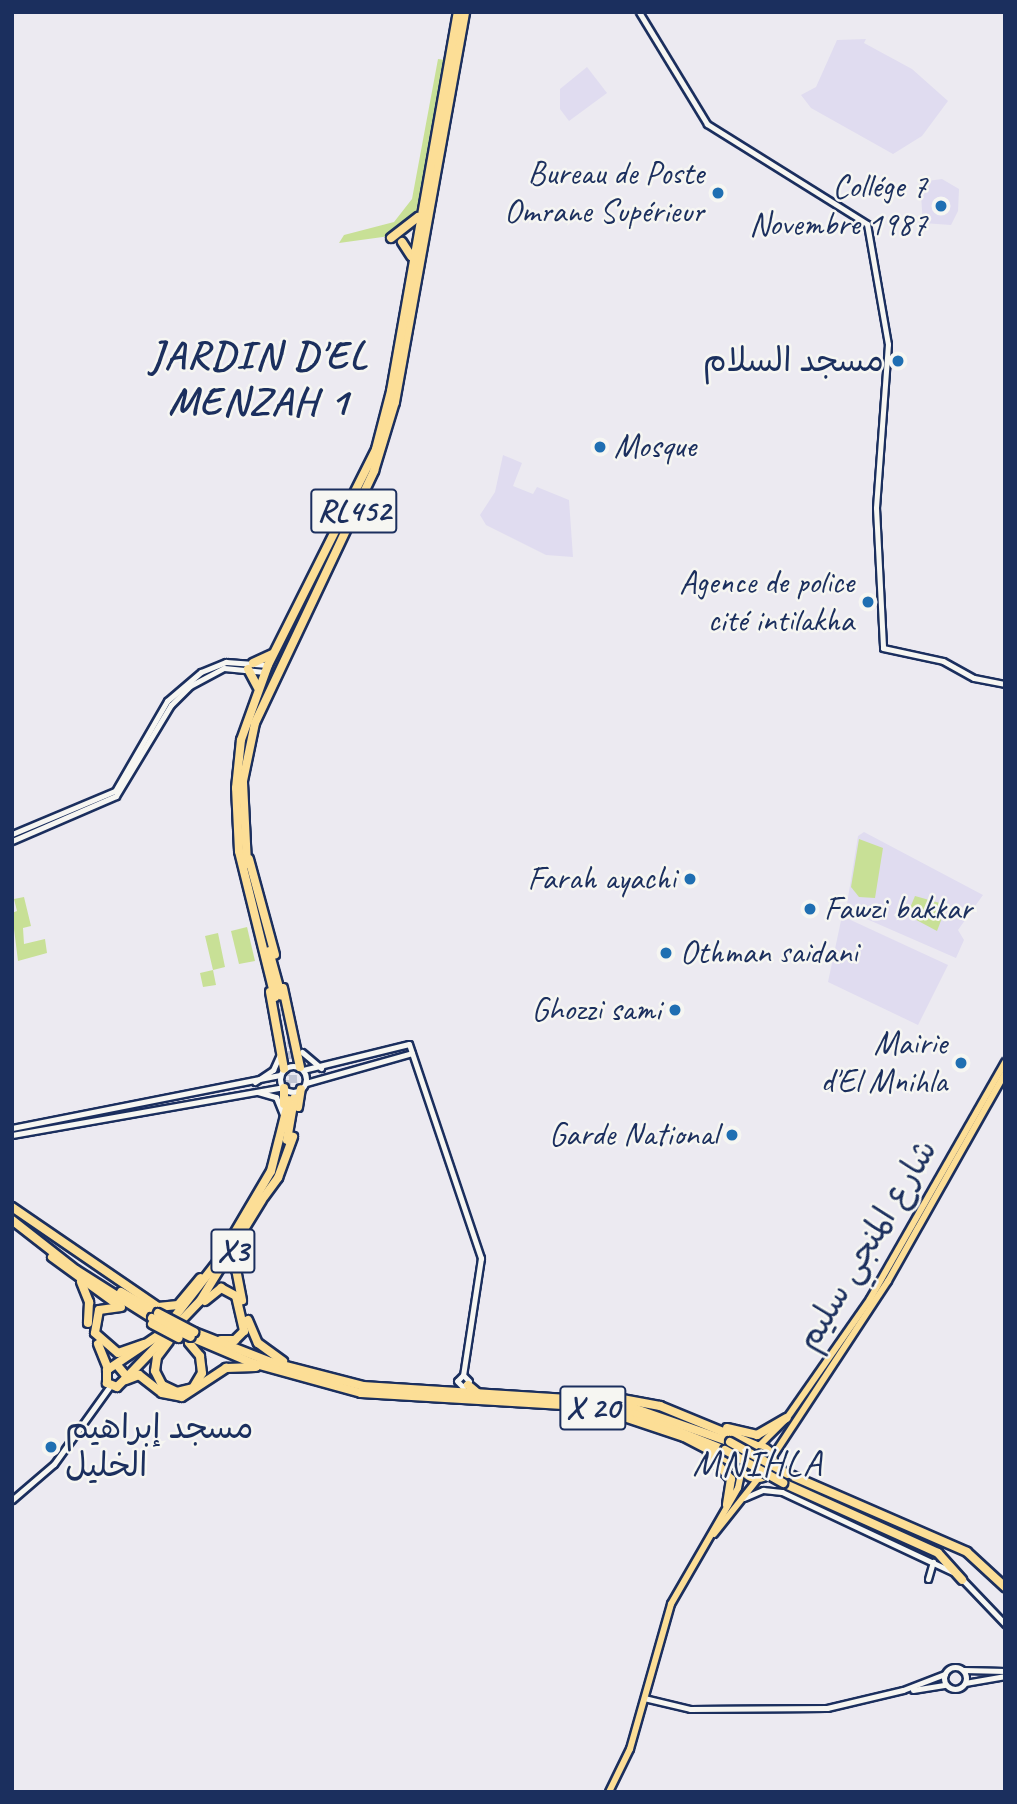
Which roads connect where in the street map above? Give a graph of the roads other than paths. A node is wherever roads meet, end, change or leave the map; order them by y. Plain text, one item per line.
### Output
1 (458, 12) edge
2 (465, 12) edge
3 (639, 12) edge
4 (420, 215) junction
5 (391, 237) dead end
6 (402, 242) dead end
7 (412, 262) junction
8 (277, 649) junction
9 (251, 666) junction
10 (270, 670) junction
11 (1005, 684) edge
12 (258, 691) junction
13 (12, 834) edge
14 (12, 841) edge
15 (245, 849) junction
16 (263, 912) junction
17 (273, 914) dead end
18 (254, 918) junction
19 (267, 926) junction
20 (278, 939) dead end
21 (280, 1040) junction
22 (302, 1052) dead end
23 (412, 1053) junction
24 (1005, 1062) edge
25 (301, 1069) junction
26 (324, 1069) junction
27 (282, 1072) junction
28 (1005, 1073) edge
29 (254, 1083) junction
30 (304, 1086) junction
31 (284, 1088) junction
32 (248, 1091) junction
33 (283, 1114) junction
34 (12, 1128) edge
35 (12, 1135) edge
36 (264, 1197) junction
37 (254, 1208) junction
38 (12, 1209) edge
39 (12, 1220) edge
40 (47, 1249) junction
41 (218, 1261) junction
42 (76, 1278) junction
43 (121, 1307) junction
44 (153, 1318) junction
45 (182, 1322) junction
46 (162, 1333) junction
47 (191, 1337) junction
48 (112, 1367) junction
49 (266, 1367) junction
50 (127, 1378) junction
51 (316, 1378) junction
52 (468, 1385) joint
53 (110, 1386) junction
54 (483, 1396) junction
55 (574, 1396) junction
56 (580, 1406) junction
57 (691, 1416) junction
58 (788, 1418) junction
59 (675, 1434) junction
60 (757, 1445) junction
61 (727, 1446) junction
62 (773, 1456) junction
63 (741, 1468) junction
64 (759, 1479) junction
65 (12, 1500) edge
66 (731, 1504) junction
67 (933, 1562) junction
68 (928, 1579) dead end
69 (962, 1580) junction
70 (1005, 1587) edge
71 (1005, 1624) edge
72 (962, 1670) junction
73 (1005, 1672) edge
74 (945, 1674) junction
75 (965, 1683) junction
76 (946, 1685) junction
77 (903, 1690) junction
78 (644, 1698) junction
79 (609, 1792) edge

1 - 4 highway, RL452
2 - 10 highway, RL452
3 - 11 street
4 - 5 highway
4 - 7 highway, RL452
6 - 7 highway
7 - 8 highway, RL452
8 - 9 highway
8 - 10 highway, RL452
9 - 10 street
9 - 12 highway
9 - 13 street
9 - 14 street
10 - 12 highway, RL452
10 - 15 highway, RL452
12 - 18 highway, RL452
15 - 16 highway
15 - 18 highway, RL452
16 - 17 highway
16 - 19 highway
18 - 21 highway
19 - 20 highway
19 - 25 highway
21 - 27 highway
21 - 29 street
22 - 26 street
23 - 26 street
23 - 30 street
23 - 52 street
24 - 58 main road, شارع المنجي سليم
25 - 26 street
25 - 27 street
25 - 30 street
27 - 29 street
27 - 31 street
28 - 62 main road, شارع المنجي سليم
29 - 34 street
30 - 31 street
30 - 36 highway
31 - 32 street
31 - 33 highway
32 - 33 street
32 - 35 street
33 - 37 highway
36 - 37 highway, X3
36 - 37 highway, X3
37 - 41 highway, X3
37 - 45 highway, X3
37 - 51 highway
38 - 41 highway
38 - 44 highway, X 20
39 - 40 highway, X 20
40 - 42 highway
40 - 44 highway, X 20
41 - 46 highway, X3
42 - 43 highway
42 - 48 highway
43 - 44 highway
43 - 46 highway
44 - 47 highway, X 20, bridge
44 - 47 highway, bridge
45 - 47 highway
45 - 47 highway
45 - 50 highway, X3
46 - 48 highway, X3
47 - 49 highway, X 20
47 - 51 highway, X 20
48 - 50 highway
48 - 53 highway
49 - 50 highway
49 - 51 highway, X 20
50 - 53 highway
51 - 54 highway, X 20
51 - 56 highway, X 20
52 - 54 highway
53 - 65 street
54 - 55 highway, X 20
55 - 57 highway, X 20
55 - 61 highway, X 20
56 - 59 highway, X 20
56 - 61 highway, X 20
57 - 58 highway
57 - 60 highway, X 20
58 - 60 main road, شارع المنجي سليم
59 - 63 highway, X 20
59 - 66 highway
60 - 62 main road
60 - 63 main road
61 - 69 highway, X 20, bridge
61 - 70 highway, X 20, bridge
62 - 64 main road
63 - 64 main road
63 - 66 main road
64 - 66 main road
66 - 67 street
66 - 78 main road
67 - 68 street
67 - 69 street
69 - 71 street
72 - 73 street
72 - 74 street
72 - 75 street
73 - 75 street
74 - 76 street
74 - 77 street
75 - 76 street
76 - 77 street
77 - 78 street
78 - 79 main road

